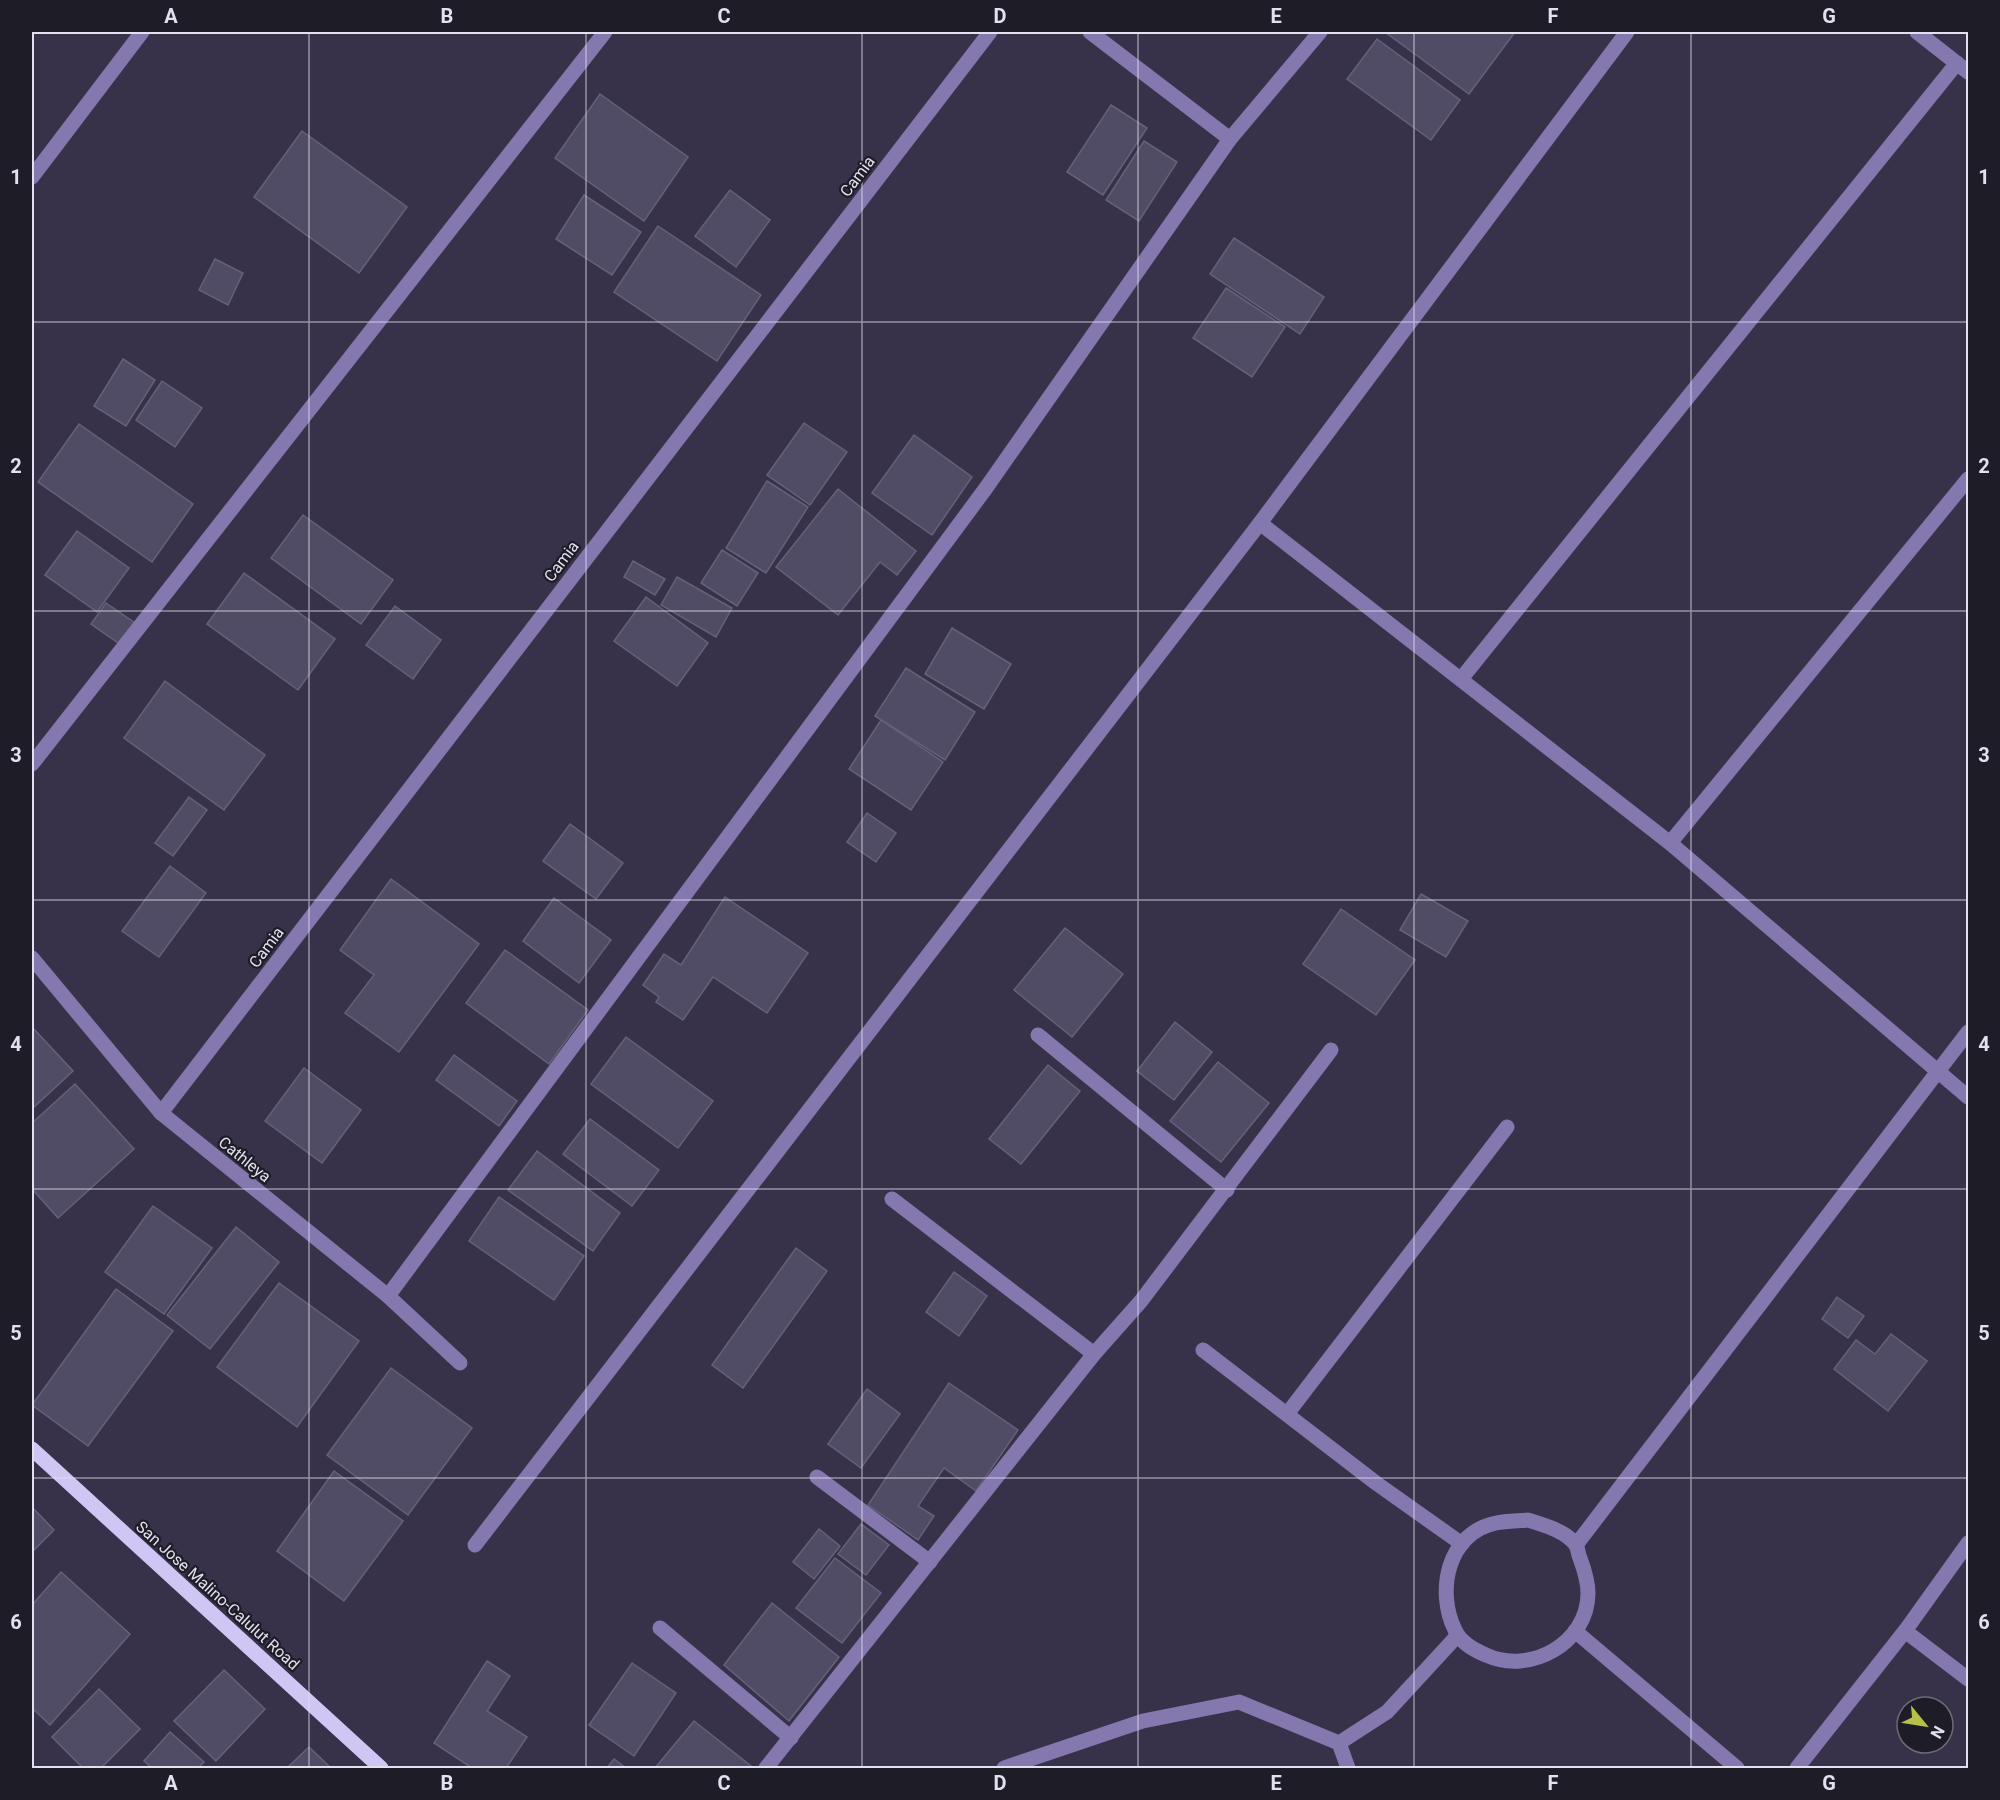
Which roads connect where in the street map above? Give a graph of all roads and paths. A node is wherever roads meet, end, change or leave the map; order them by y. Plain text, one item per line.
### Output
1 (142, 32) edge
2 (605, 32) edge
3 (990, 32) edge
4 (1090, 32) edge
5 (1320, 32) edge
6 (1627, 32) edge
7 (1917, 32) edge
8 (1963, 68) edge
9 (1230, 139) junction
10 (32, 177) edge
11 (1968, 479) edge
12 (1260, 523) junction
13 (1461, 679) junction
14 (32, 764) edge
15 (1670, 843) junction
16 (32, 958) edge
17 (1968, 1032) edge
18 (1038, 1035) dead end
19 (1332, 1050) dead end
20 (1937, 1072) junction
21 (1968, 1097) edge
22 (161, 1113) junction
23 (1507, 1127) dead end
24 (1227, 1190) junction
25 (892, 1199) dead end
26 (388, 1296) junction
27 (1203, 1350) dead end
28 (1094, 1354) junction
29 (460, 1363) dead end
30 (1287, 1414) junction
31 (32, 1449) edge
32 (817, 1477) dead end
33 (1968, 1543) edge
34 (1462, 1544) junction
35 (475, 1545) dead end
36 (1576, 1545) junction
37 (930, 1562) junction
38 (660, 1628) dead end
39 (1575, 1631) junction
40 (1905, 1631) junction
41 (1457, 1636) junction
42 (1968, 1679) edge
43 (790, 1738) junction
44 (1339, 1743) junction
45 (381, 1768) edge
46 (766, 1768) edge
47 (1006, 1768) edge
48 (1348, 1768) edge
49 (1737, 1768) edge
50 (1797, 1768) edge

1 - 10 street
2 - 14 street
3 - 22 street, Camia
4 - 9 street
5 - 9 street
6 - 12 street
7 - 8 street
8 - 13 street
9 - 26 street
11 - 15 street
12 - 13 street
12 - 35 street
13 - 15 street
15 - 20 street
16 - 22 street, Cathleya
17 - 20 street
18 - 24 street
19 - 24 street
20 - 21 street
20 - 36 street
22 - 26 street, Cathleya
23 - 30 street
24 - 28 street
25 - 28 street
26 - 29 street, Cathleya
27 - 30 street
28 - 37 street
30 - 34 street
31 - 45 main road, San Jose Malino-Calulut Road
32 - 37 street
33 - 40 street
34 - 36 street
34 - 41 street
36 - 39 street
37 - 43 street
38 - 43 street
39 - 41 street
39 - 49 street
40 - 42 street
40 - 50 street
41 - 44 street
43 - 46 street
44 - 47 street
44 - 48 street

